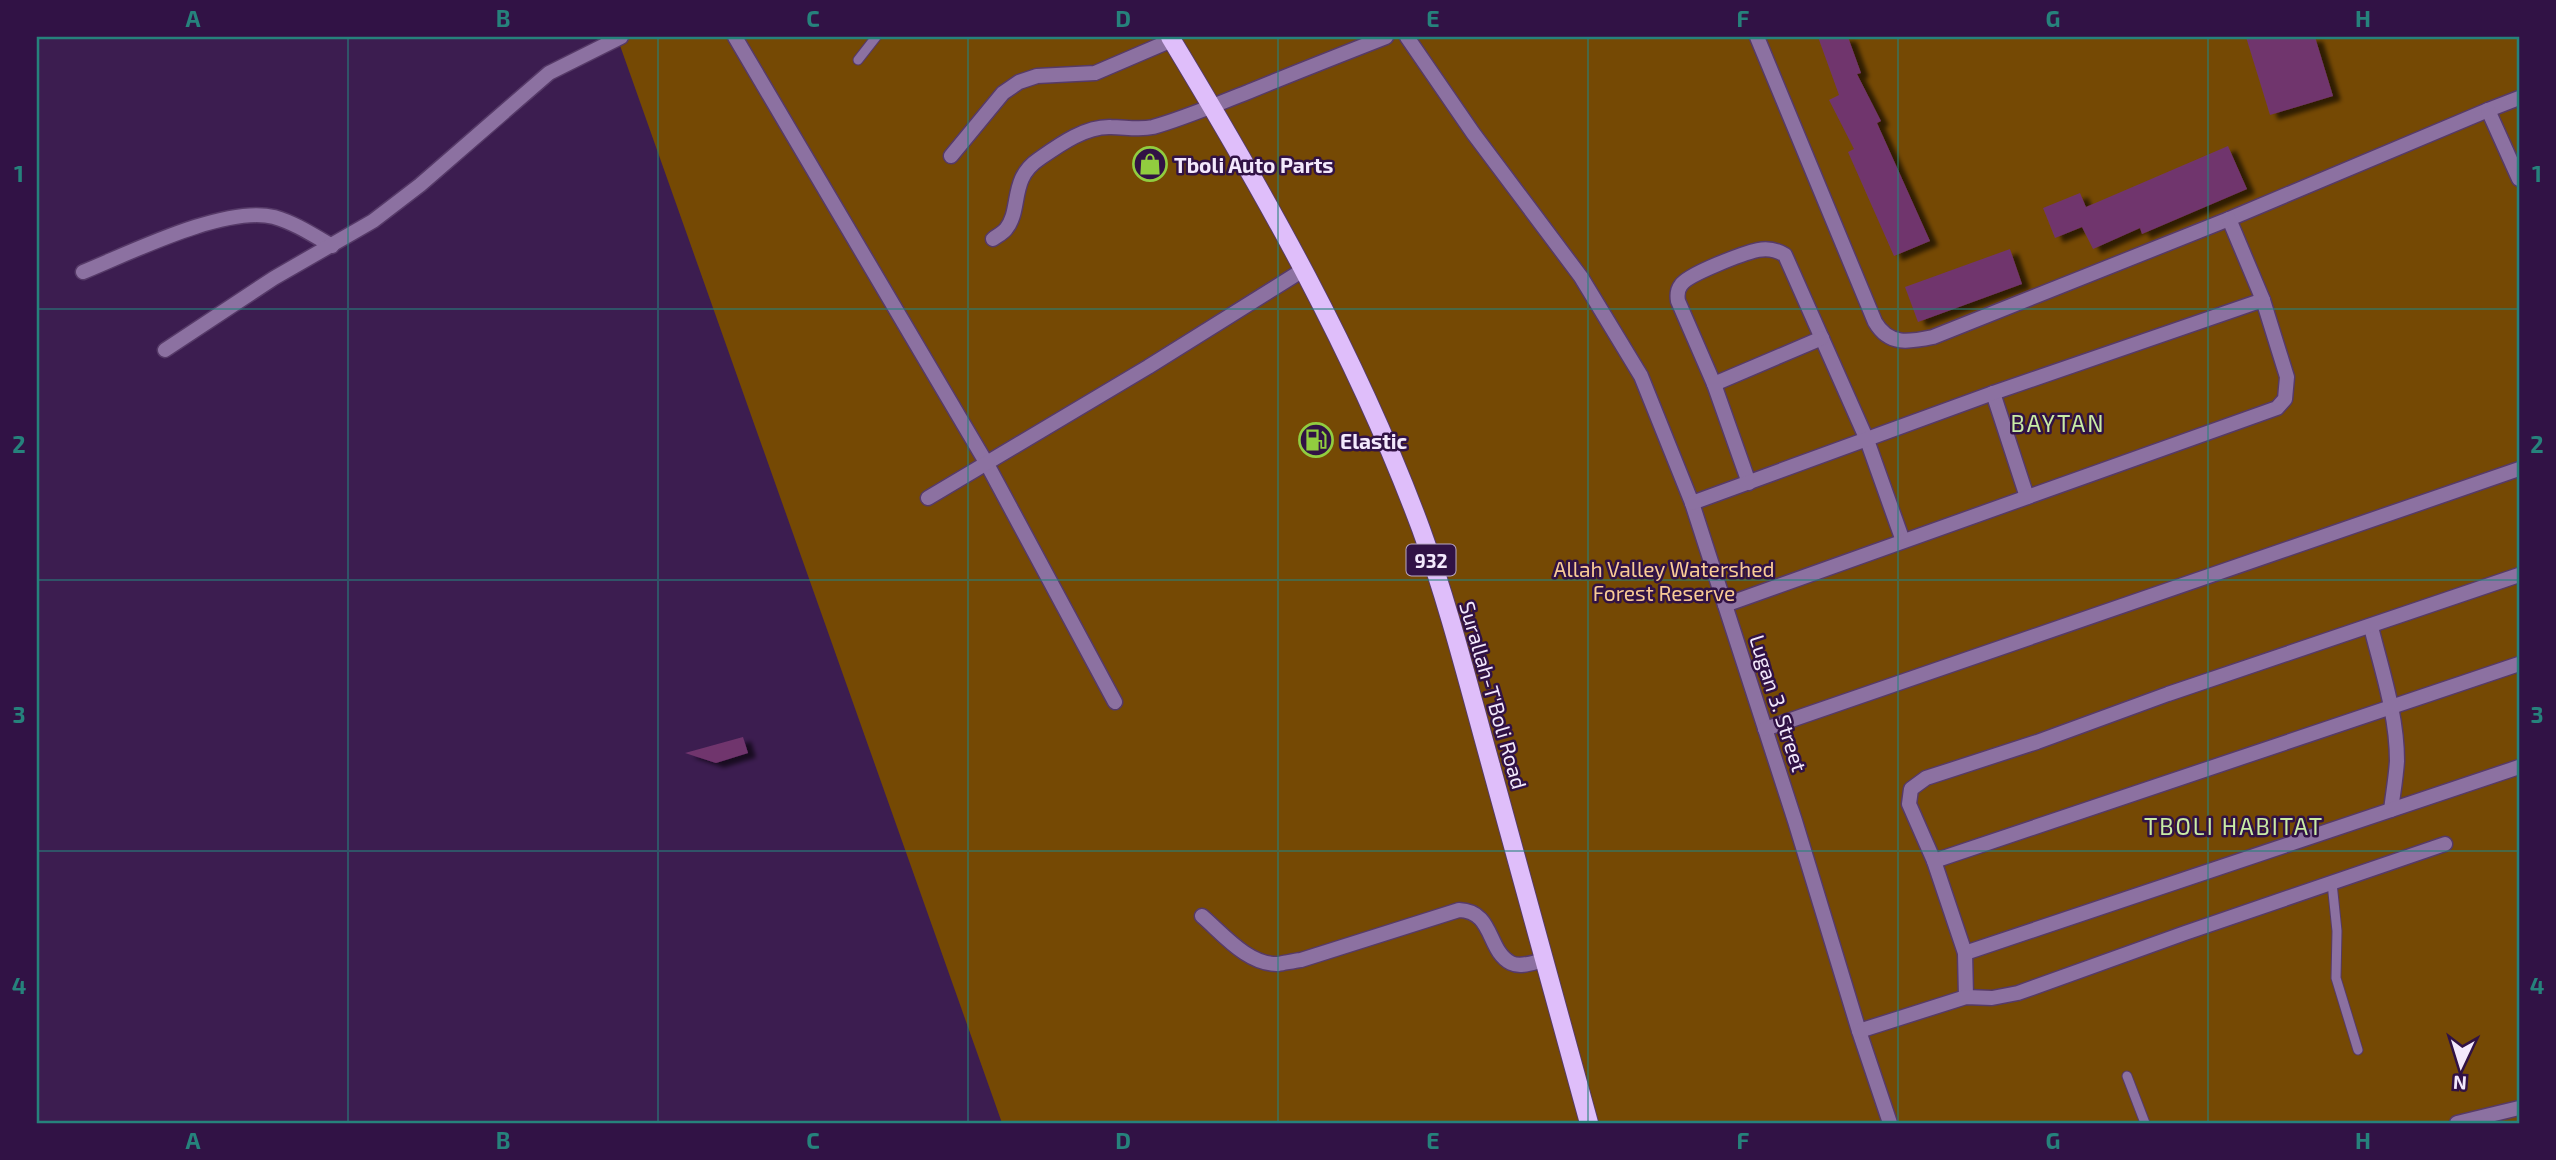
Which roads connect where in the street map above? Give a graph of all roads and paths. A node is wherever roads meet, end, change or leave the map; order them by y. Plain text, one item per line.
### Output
1 (621, 37) edge
2 (735, 37) edge
3 (876, 37) edge
4 (1386, 37) edge
5 (1408, 37) edge
6 (1757, 37) edge
7 (1171, 38) edge
8 (858, 60) dead end
9 (2519, 99) edge
10 (1212, 106) junction
11 (2488, 110) junction
12 (951, 156) dead end
13 (2519, 179) edge
14 (2229, 219) junction
15 (993, 239) dead end
16 (332, 246) junction
17 (1303, 270) junction
18 (83, 272) dead end
19 (2263, 300) junction
20 (1822, 338) junction
21 (165, 350) dead end
22 (1714, 384) junction
23 (1993, 393) junction
24 (1867, 440) junction
25 (987, 464) junction
26 (2519, 469) edge
27 (1749, 483) junction
28 (2026, 497) junction
29 (928, 498) dead end
30 (1692, 503) junction
31 (1903, 541) junction
32 (2519, 575) edge
33 (1725, 605) junction
34 (2371, 627) junction
35 (2519, 664) edge
36 (1115, 702) dead end
37 (2391, 706) junction
38 (1765, 729) junction
39 (2519, 767) edge
40 (2391, 810) junction
41 (2445, 844) dead end
42 (1934, 861) junction
43 (2332, 883) junction
44 (1202, 916) dead end
45 (1965, 953) junction
46 (1544, 960) junction
47 (1966, 998) junction
48 (1859, 1031) junction
49 (2358, 1050) dead end
50 (2127, 1076) dead end
51 (2519, 1108) edge
52 (1589, 1123) edge
53 (1890, 1123) edge
54 (2145, 1123) edge
55 (2457, 1123) edge

1 - 16 street
2 - 25 street
3 - 8 lane
4 - 10 street
5 - 30 street, Lugan 3. Street
6 - 14 street
7 - 10 main road, Surallah-T'Boli Road / 932
7 - 12 street
9 - 11 street
10 - 15 street
10 - 17 main road, Surallah-T'Boli Road / 932
11 - 13 street
11 - 14 street
14 - 19 street
16 - 18 street
16 - 21 street
17 - 25 street
17 - 46 main road, Surallah-T'Boli Road / 932
19 - 23 street
19 - 28 street
20 - 22 street
20 - 22 street
20 - 24 street
22 - 27 street
23 - 24 street
23 - 28 street
24 - 27 street
24 - 31 street
25 - 29 street
25 - 36 street
26 - 38 street
27 - 30 street
28 - 31 street
30 - 33 street, Lugan 3. Street
31 - 33 street
32 - 34 street
33 - 38 street, Lugan 3. Street
34 - 37 street
34 - 42 street
35 - 37 street
37 - 40 street
37 - 42 street
38 - 48 street, Lugan 3. Street
39 - 40 street
40 - 45 street
41 - 43 street
42 - 45 street
43 - 47 street
43 - 49 lane
44 - 46 street
45 - 47 street
46 - 52 main road, Surallah-T'Boli Road / 932
47 - 48 street
48 - 53 street, Lugan 3. Street
50 - 54 lane
51 - 55 street

